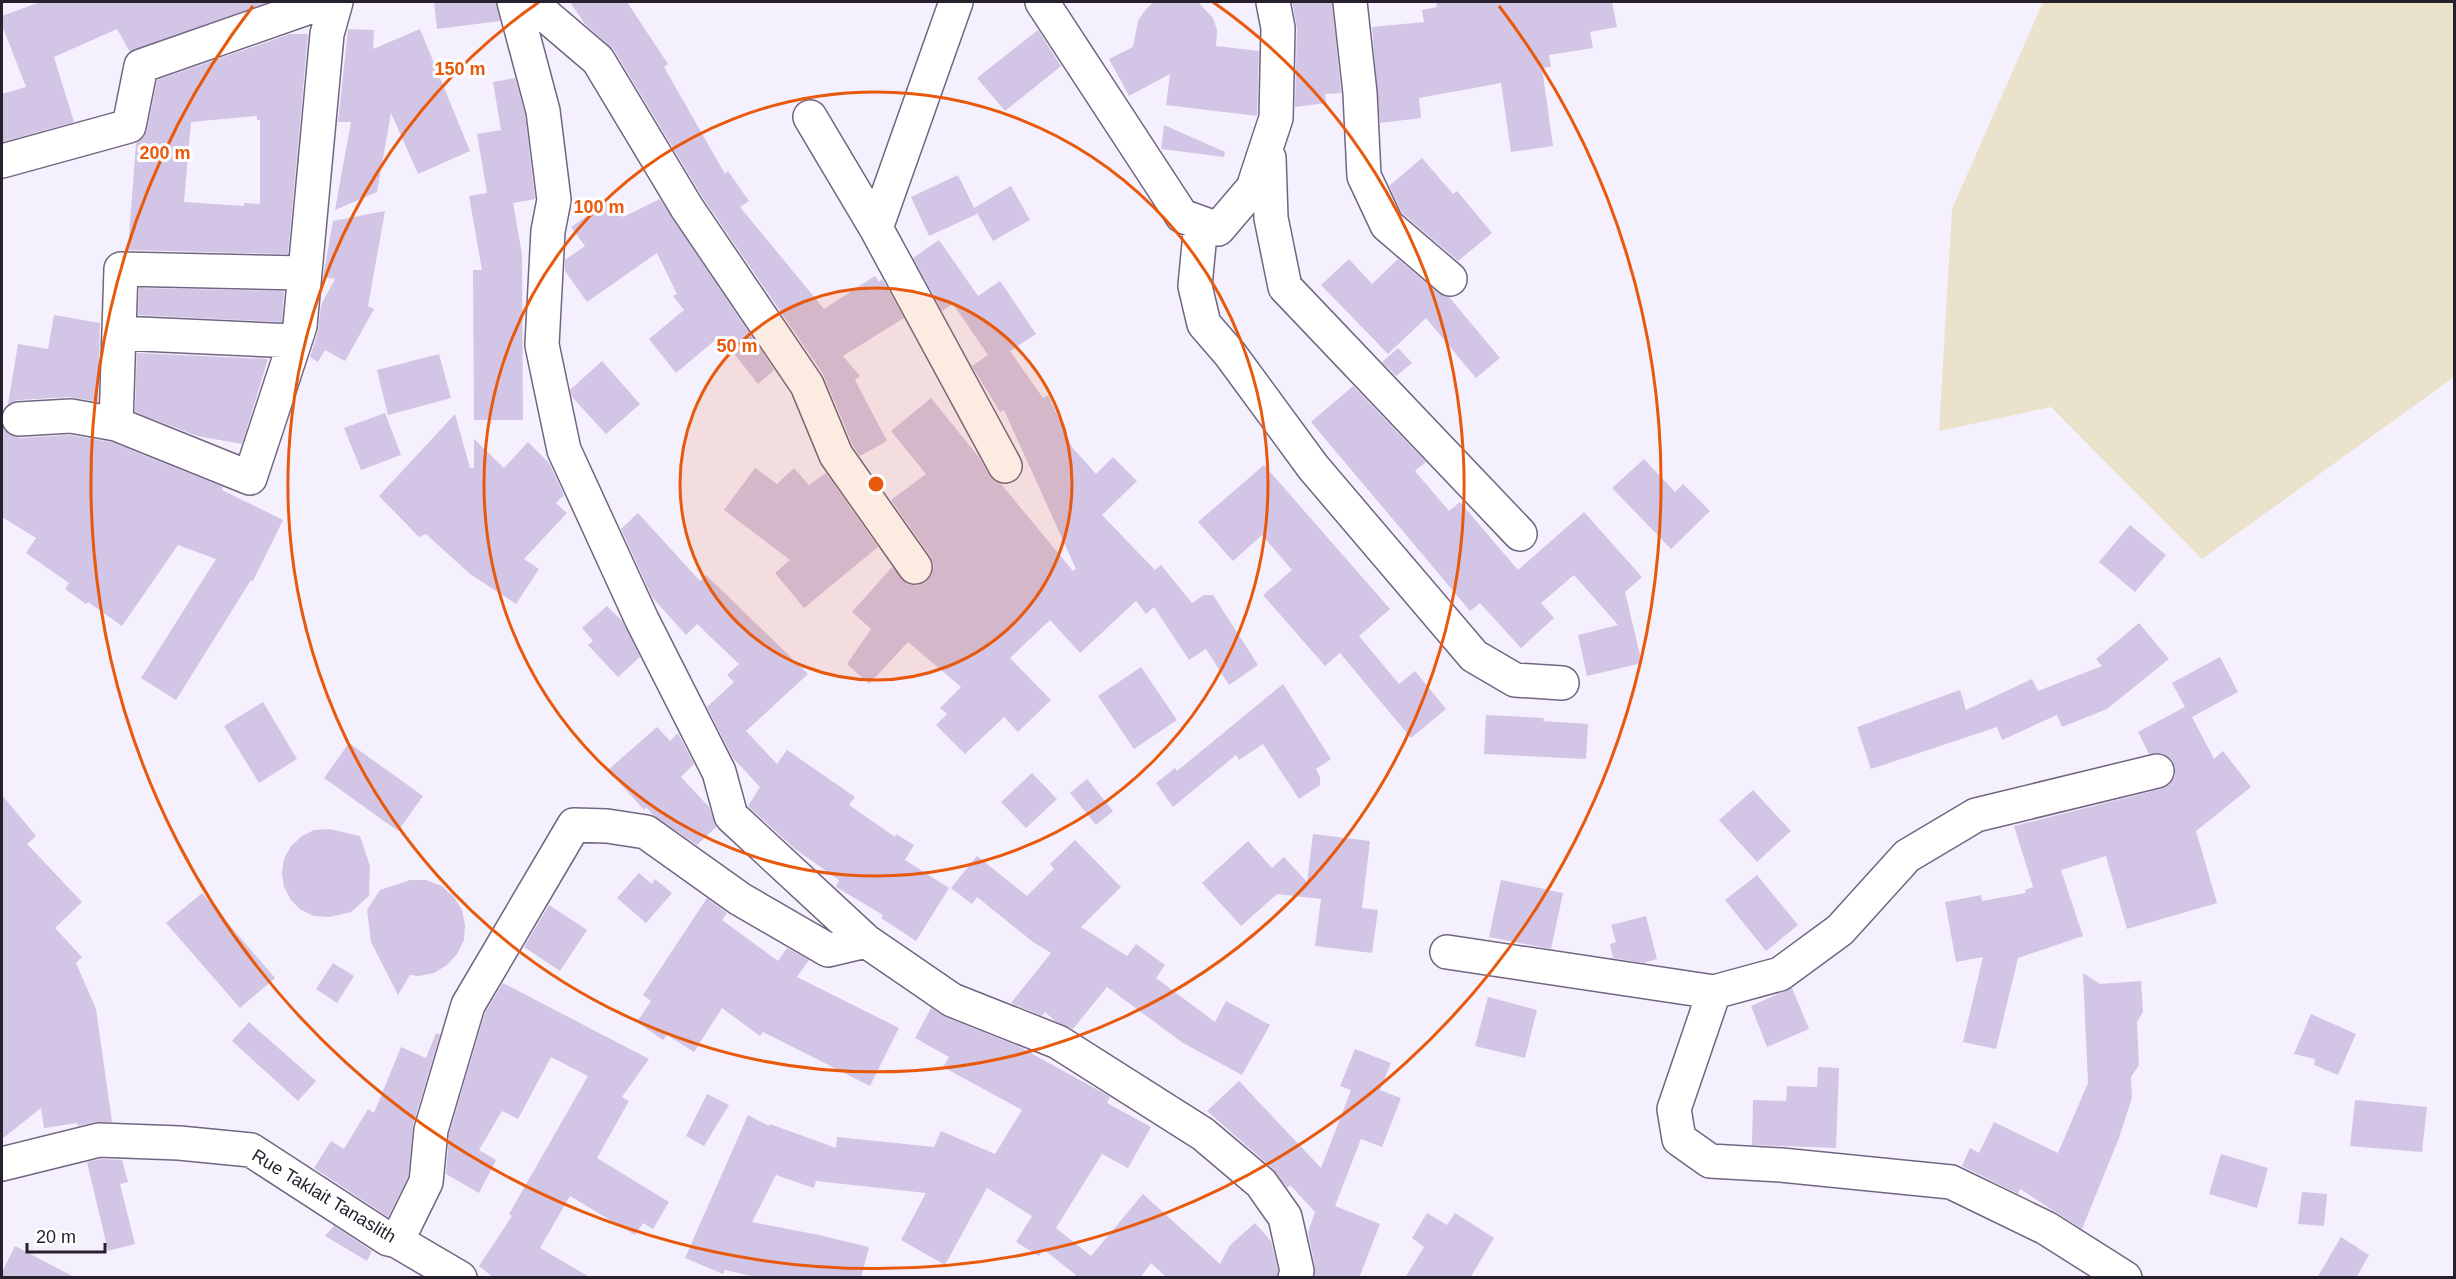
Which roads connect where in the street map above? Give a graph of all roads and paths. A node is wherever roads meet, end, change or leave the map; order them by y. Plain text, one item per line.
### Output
1 (324, 2) edge
2 (336, 2) edge
3 (514, 2) edge
4 (530, 2) edge
5 (956, 2) edge
6 (1042, 2) edge
7 (1274, 2) edge
8 (1350, 2) edge
9 (810, 117) dead end
10 (1268, 144) junction
11 (2, 161) edge
12 (1201, 223) junction
13 (876, 228) junction
14 (304, 273) junction
15 (1450, 279) dead end
16 (119, 333) junction
17 (294, 341) junction
18 (19, 419) dead end
19 (116, 424) junction
20 (1005, 466) dead end
21 (1520, 534) dead end
22 (915, 567) dead end
23 (1562, 683) dead end
24 (2157, 771) dead end
25 (866, 941) junction
26 (1447, 952) dead end
27 (1714, 992) junction
28 (2, 1164) edge
29 (398, 1241) junction
30 (460, 1278) edge
31 (1295, 1278) edge
32 (2125, 1278) edge

1 - 11 street
2 - 14 street
3 - 25 street
4 - 22 street
5 - 13 street
6 - 12 street
7 - 10 street
8 - 15 street
9 - 13 street
10 - 12 street
10 - 21 street
12 - 23 street
13 - 20 street
14 - 16 street
14 - 17 street
16 - 17 street
16 - 19 street
17 - 19 street
18 - 19 street
24 - 27 street
25 - 29 street
25 - 31 street
26 - 27 street
27 - 32 street
28 - 29 street, Rue Taklait Tanaslith
29 - 30 street, Rue Taklait Tanaslith

